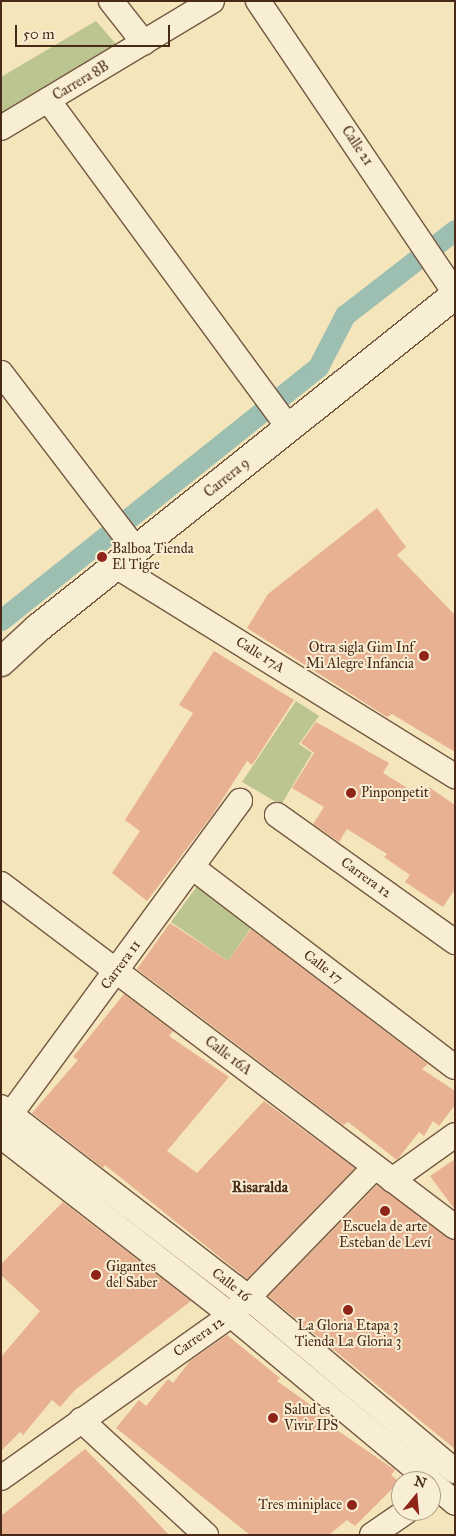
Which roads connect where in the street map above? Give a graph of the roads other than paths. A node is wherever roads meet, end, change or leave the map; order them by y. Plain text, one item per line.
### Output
1 (111, 1) edge
2 (212, 1) edge
3 (258, 1) edge
4 (144, 43) junction
5 (48, 100) junction
6 (1, 128) edge
7 (455, 294) edge
8 (1, 373) edge
9 (280, 415) junction
10 (123, 544) junction
11 (1, 662) edge
12 (455, 776) edge
13 (240, 801) dead end
14 (277, 815) dead end
15 (192, 867) junction
16 (1, 884) edge
17 (455, 942) edge
18 (115, 974) junction
19 (455, 1067) edge
20 (5, 1116) edge
21 (455, 1135) edge
22 (1, 1136) edge
23 (383, 1174) junction
24 (455, 1227) edge
25 (250, 1299) junction
26 (231, 1314) junction
27 (81, 1420) junction
28 (421, 1471) edge
29 (455, 1471) edge
30 (1, 1478) edge
31 (392, 1521) edge
32 (206, 1535) edge
33 (372, 1535) edge

1 - 4 street
2 - 4 street, Carrera 8B
3 - 7 street, Calle 21
4 - 5 street, Carrera 8B
5 - 6 street, Carrera 8B
5 - 9 street
7 - 9 street, Carrera 9
8 - 10 street, Calle 17A
9 - 10 street, Carrera 9
10 - 11 street, Carrera 9
10 - 12 street, Calle 17A
13 - 15 street, Carrera 11
14 - 17 street, Carrera 12
15 - 18 street, Carrera 11
15 - 19 street, Calle 17
16 - 18 street, Calle 16A
18 - 20 street, Carrera 11
18 - 23 street, Calle 16A
20 - 25 street, Calle 16
21 - 23 street, Carrera 12
22 - 26 street, Calle 16
23 - 24 street, Calle 16A
23 - 25 street, Carrera 12
25 - 26 street, Carrera 12
25 - 29 street, Calle 16
26 - 27 street, Carrera 12
26 - 28 street, Calle 16
27 - 30 street, Carrera 12
27 - 32 street
31 - 33 street

